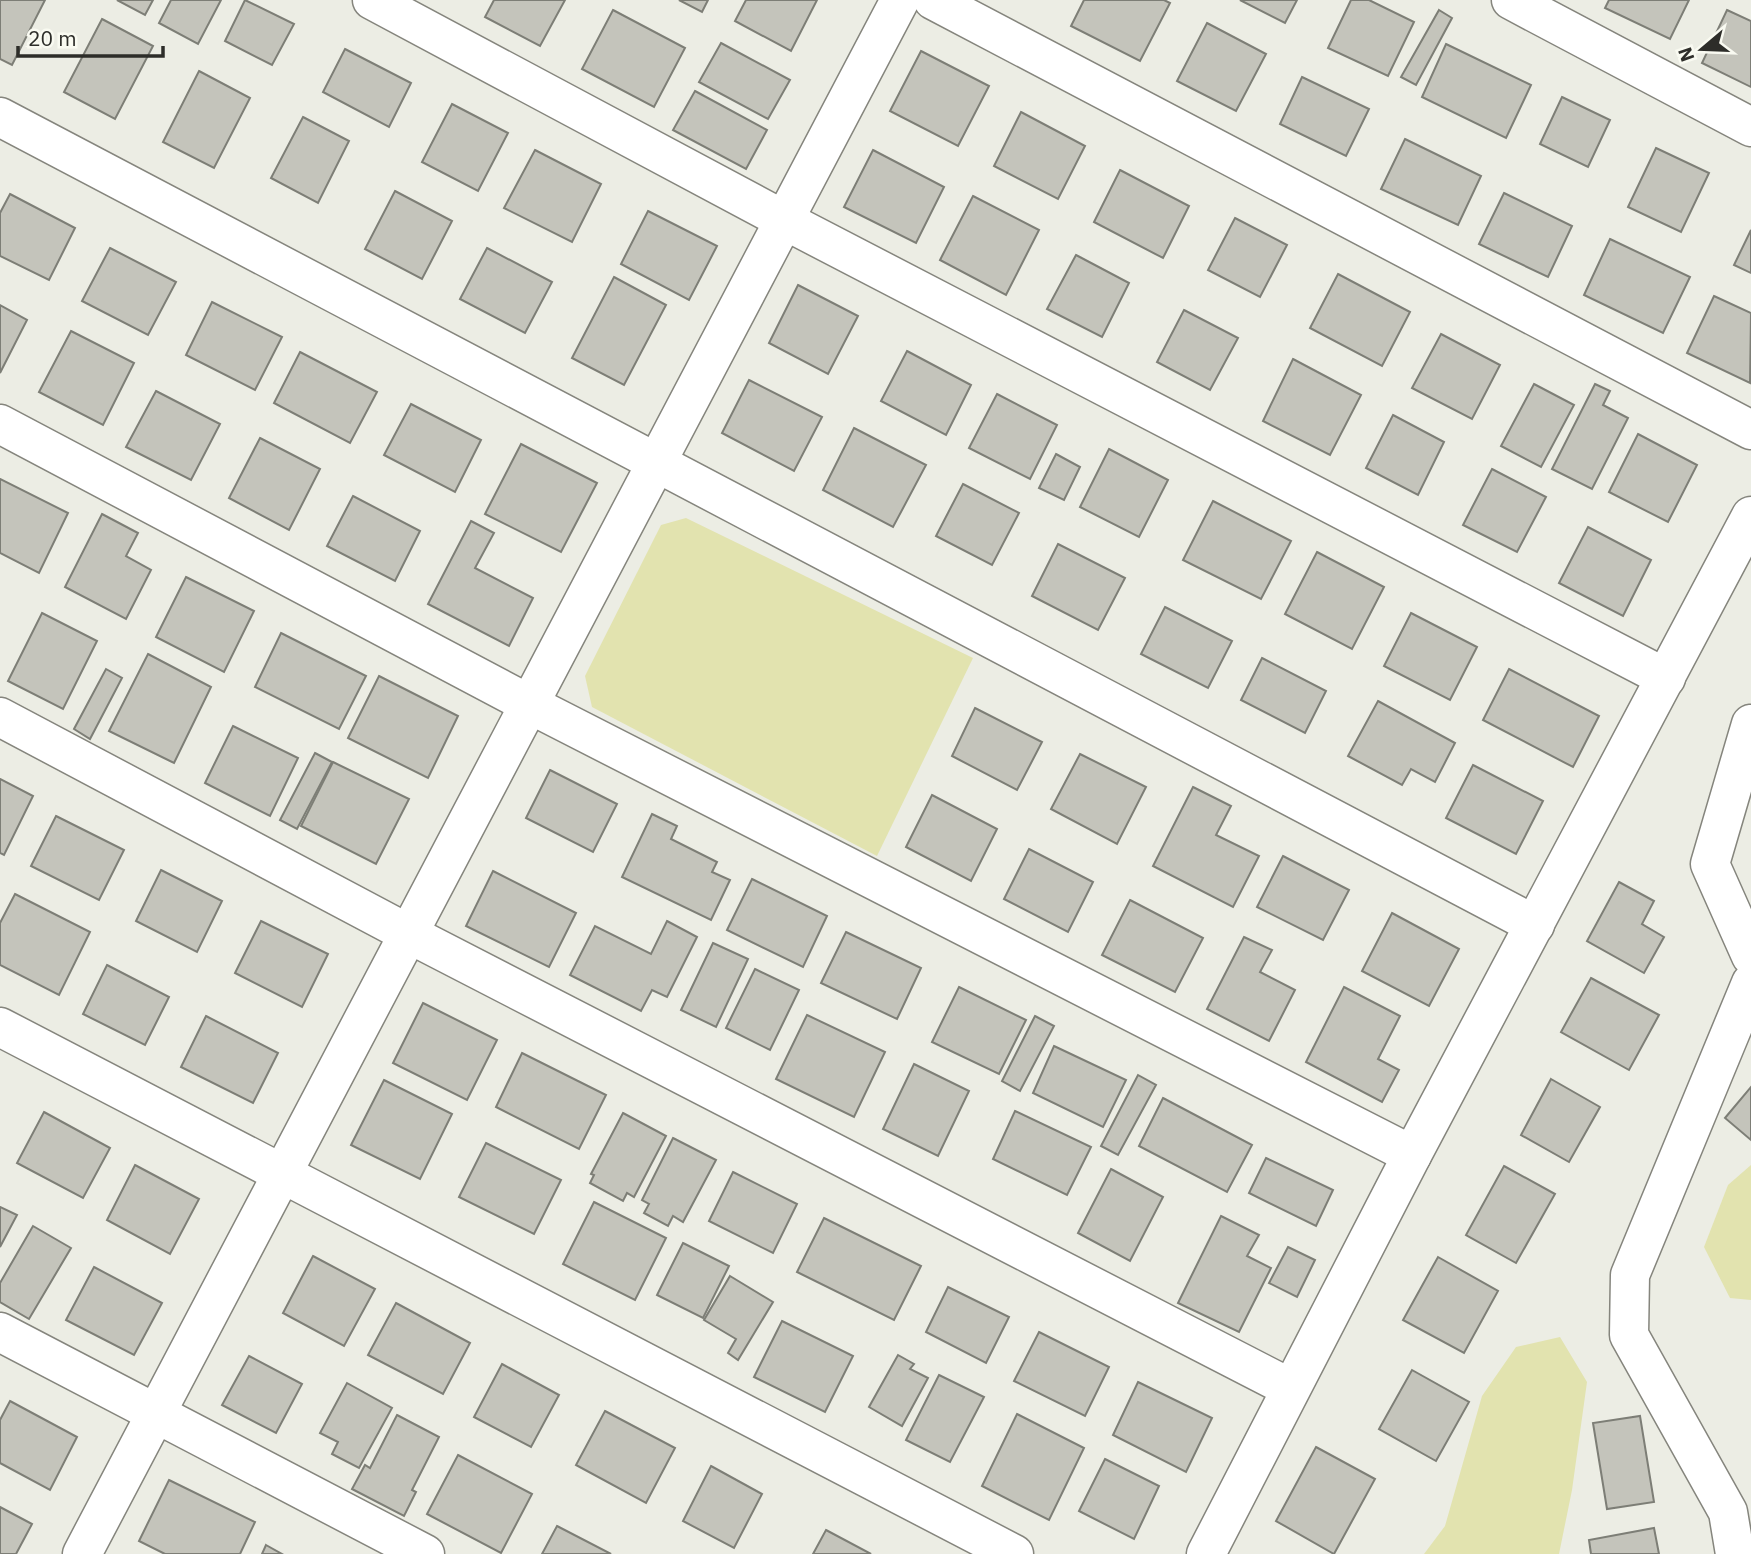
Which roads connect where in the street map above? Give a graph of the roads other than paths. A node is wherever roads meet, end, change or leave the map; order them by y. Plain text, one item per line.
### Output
1 (372, 0) edge
2 (900, 0) edge
3 (933, 0) edge
4 (1511, 0) edge
5 (0, 117) edge
6 (1751, 127) edge
7 (784, 220) junction
8 (0, 424) edge
9 (1751, 430) edge
10 (657, 462) junction
11 (1751, 516) edge
12 (1666, 678) junction
13 (529, 704) junction
14 (0, 717) edge
15 (1751, 724) edge
16 (1535, 925) junction
17 (409, 934) junction
18 (1751, 956) edge
19 (1751, 983) edge
20 (0, 1027) edge
21 (1412, 1154) junction
22 (281, 1176) junction
23 (0, 1332) edge
24 (1290, 1388) junction
25 (156, 1413) junction
26 (82, 1554) edge
27 (425, 1554) edge
28 (1014, 1554) edge
29 (1206, 1554) edge
30 (1735, 1554) edge

1 - 7 street
2 - 7 street
3 - 9 street
4 - 6 street
5 - 10 street
7 - 10 street
7 - 12 street
8 - 13 street
10 - 13 street
10 - 16 street
11 - 12 street
12 - 16 street
13 - 17 street
13 - 21 street
14 - 17 street
15 - 18 street
16 - 21 street
17 - 22 street
17 - 24 street
19 - 30 street
20 - 22 street
21 - 24 street
22 - 25 street
22 - 28 street
23 - 25 street
24 - 29 street
25 - 26 street
25 - 27 street

